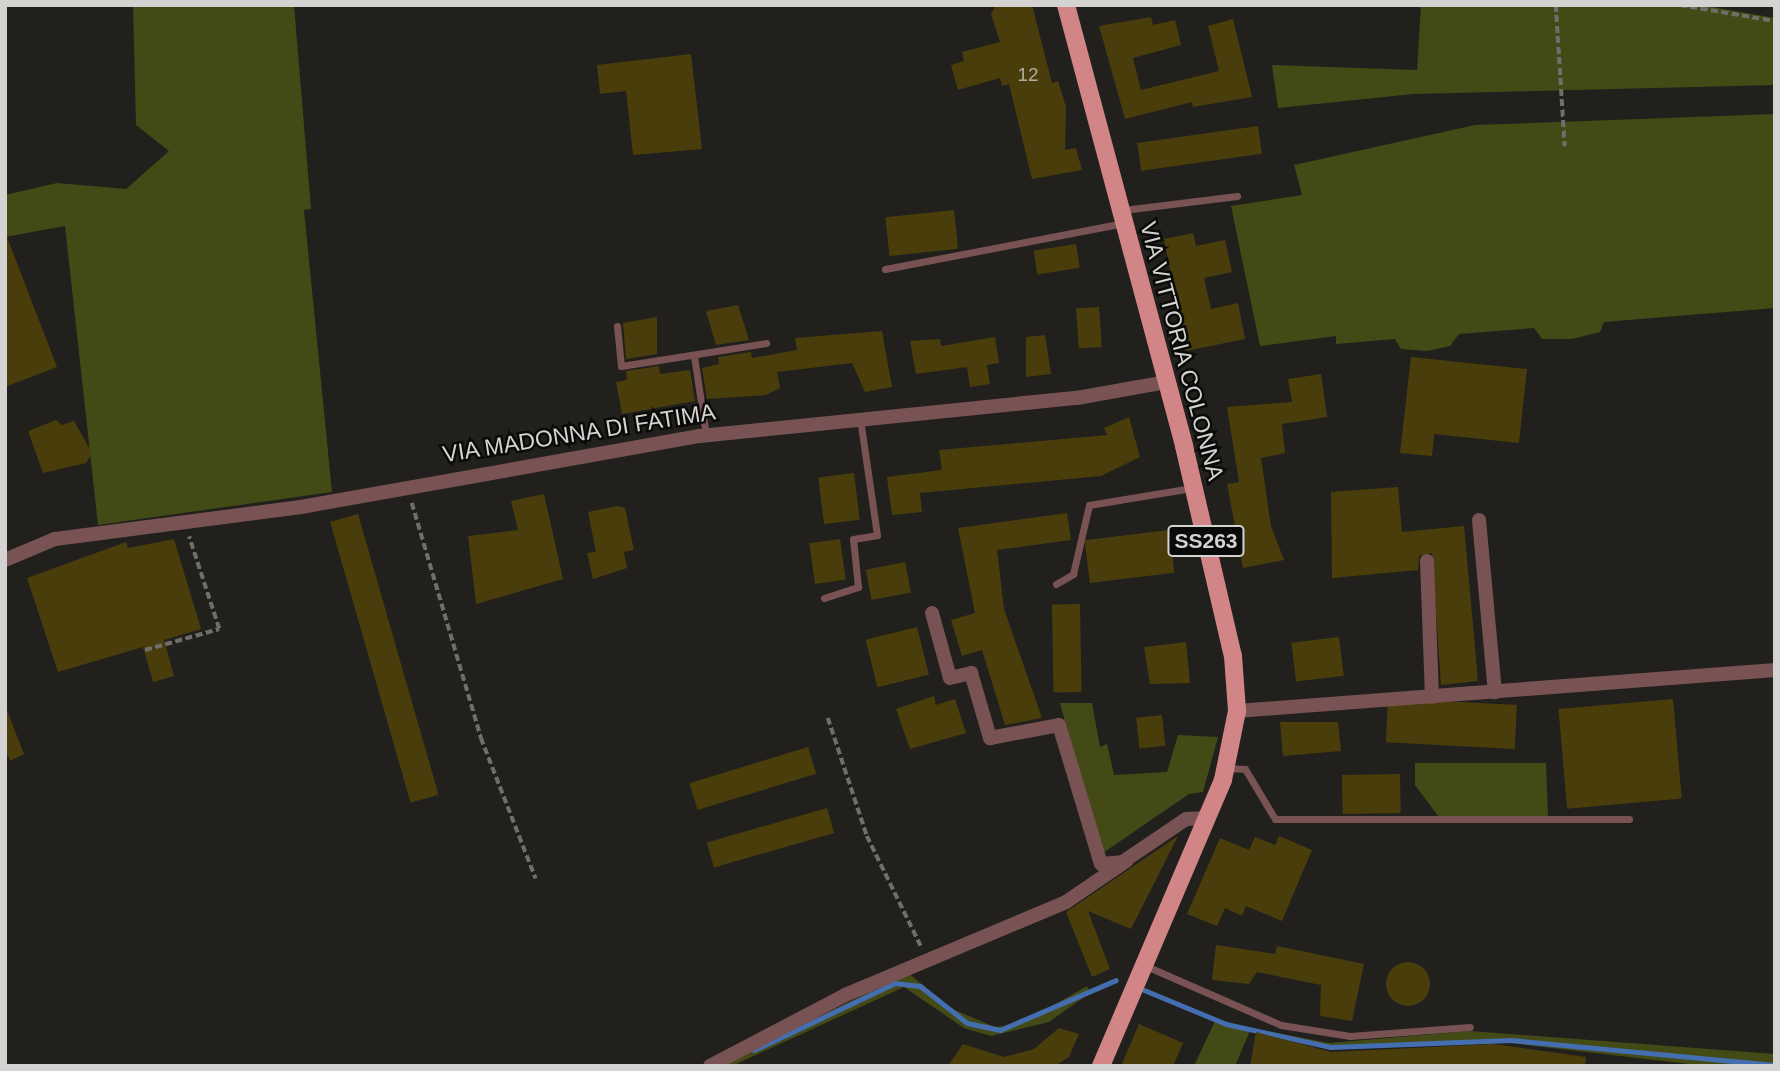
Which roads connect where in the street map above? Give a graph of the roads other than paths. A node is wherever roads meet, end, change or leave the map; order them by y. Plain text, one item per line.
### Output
1 (1066, 5) edge
2 (1237, 196) dead end
3 (1121, 217) junction
4 (885, 269) dead end
5 (617, 326) dead end
6 (766, 343) dead end
7 (694, 356) junction
8 (1166, 382) junction
9 (859, 415) junction
10 (706, 435) junction
11 (1194, 488) junction
12 (1479, 520) dead end
13 (5, 560) edge
14 (1427, 561) dead end
15 (1056, 584) dead end
16 (824, 598) dead end
17 (933, 613) dead end
18 (1775, 670) edge
19 (1494, 692) junction
20 (1433, 697) junction
21 (1237, 711) junction
22 (1226, 768) junction
23 (1207, 818) junction
24 (1629, 819) dead end
25 (1125, 861) junction
26 (1142, 965) junction
27 (1470, 1027) dead end
28 (710, 1066) edge
29 (1101, 1066) edge

1 - 3 main road, VIA VITTORIA COLONNA / SS263
2 - 3 lane
3 - 4 lane
3 - 8 main road, VIA VITTORIA COLONNA / SS263
5 - 7 lane
6 - 7 lane
7 - 10 lane
8 - 9 street, VIA MADONNA DI FATIMA
8 - 11 main road, VIA VITTORIA COLONNA / SS263
9 - 10 street, VIA MADONNA DI FATIMA
9 - 16 lane
10 - 13 street, VIA MADONNA DI FATIMA
11 - 15 lane
11 - 21 main road, VIA VITTORIA COLONNA / SS263
12 - 19 street
14 - 20 street
17 - 25 street
18 - 19 street
19 - 20 street
20 - 21 street
21 - 22 main road, VIA VITTORIA COLONNA / SS263
22 - 23 main road, VIA VITTORIA COLONNA / SS263
22 - 24 lane
23 - 25 street
23 - 26 main road, VIA VITTORIA COLONNA / SS263
25 - 28 street
26 - 27 lane
26 - 29 main road, VIA VITTORIA COLONNA / SS263

